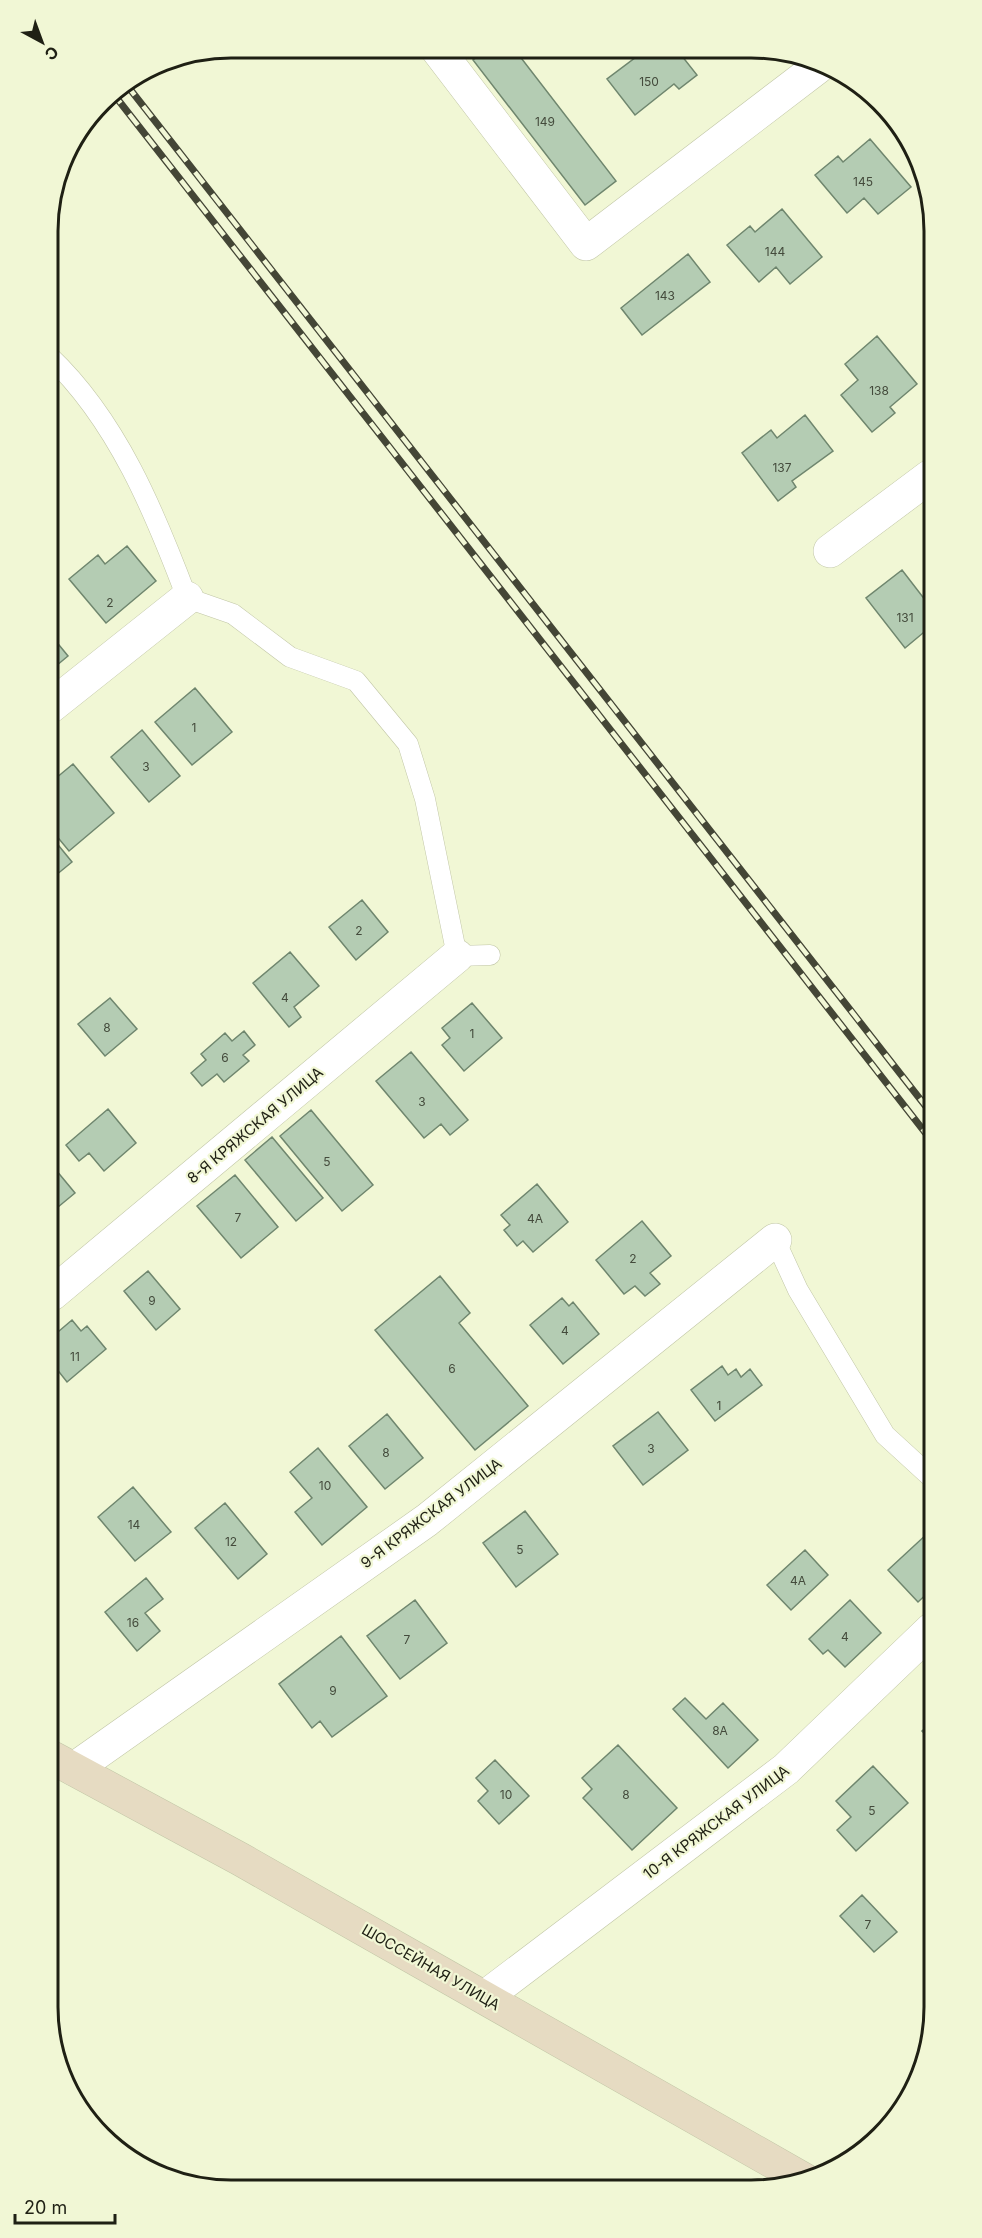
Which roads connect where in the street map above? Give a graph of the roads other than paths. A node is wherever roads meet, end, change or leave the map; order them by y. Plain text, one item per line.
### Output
1 (444, 58) edge
2 (813, 71) edge
3 (59, 368) edge
4 (924, 481) edge
5 (830, 551) dead end
6 (188, 598) junction
7 (59, 700) edge
8 (490, 955) dead end
9 (457, 956) junction
10 (775, 1240) joint
11 (58, 1289) edge
12 (923, 1470) edge
13 (923, 1637) edge
14 (64, 1763) edge
15 (485, 1997) junction
16 (795, 2174) edge

1 - 2 street
3 - 6 lane
4 - 5 street
6 - 7 street
6 - 9 lane
8 - 9 lane
9 - 11 street, 8-Я КРЯЖСКАЯ УЛИЦА
10 - 12 lane
10 - 14 street, 9-Я КРЯЖСКАЯ УЛИЦА
13 - 15 street, 10-Я КРЯЖСКАЯ УЛИЦА
14 - 15 main road, ШОССЕЙНАЯ УЛИЦА
15 - 16 main road, ШОССЕЙНАЯ УЛИЦА

